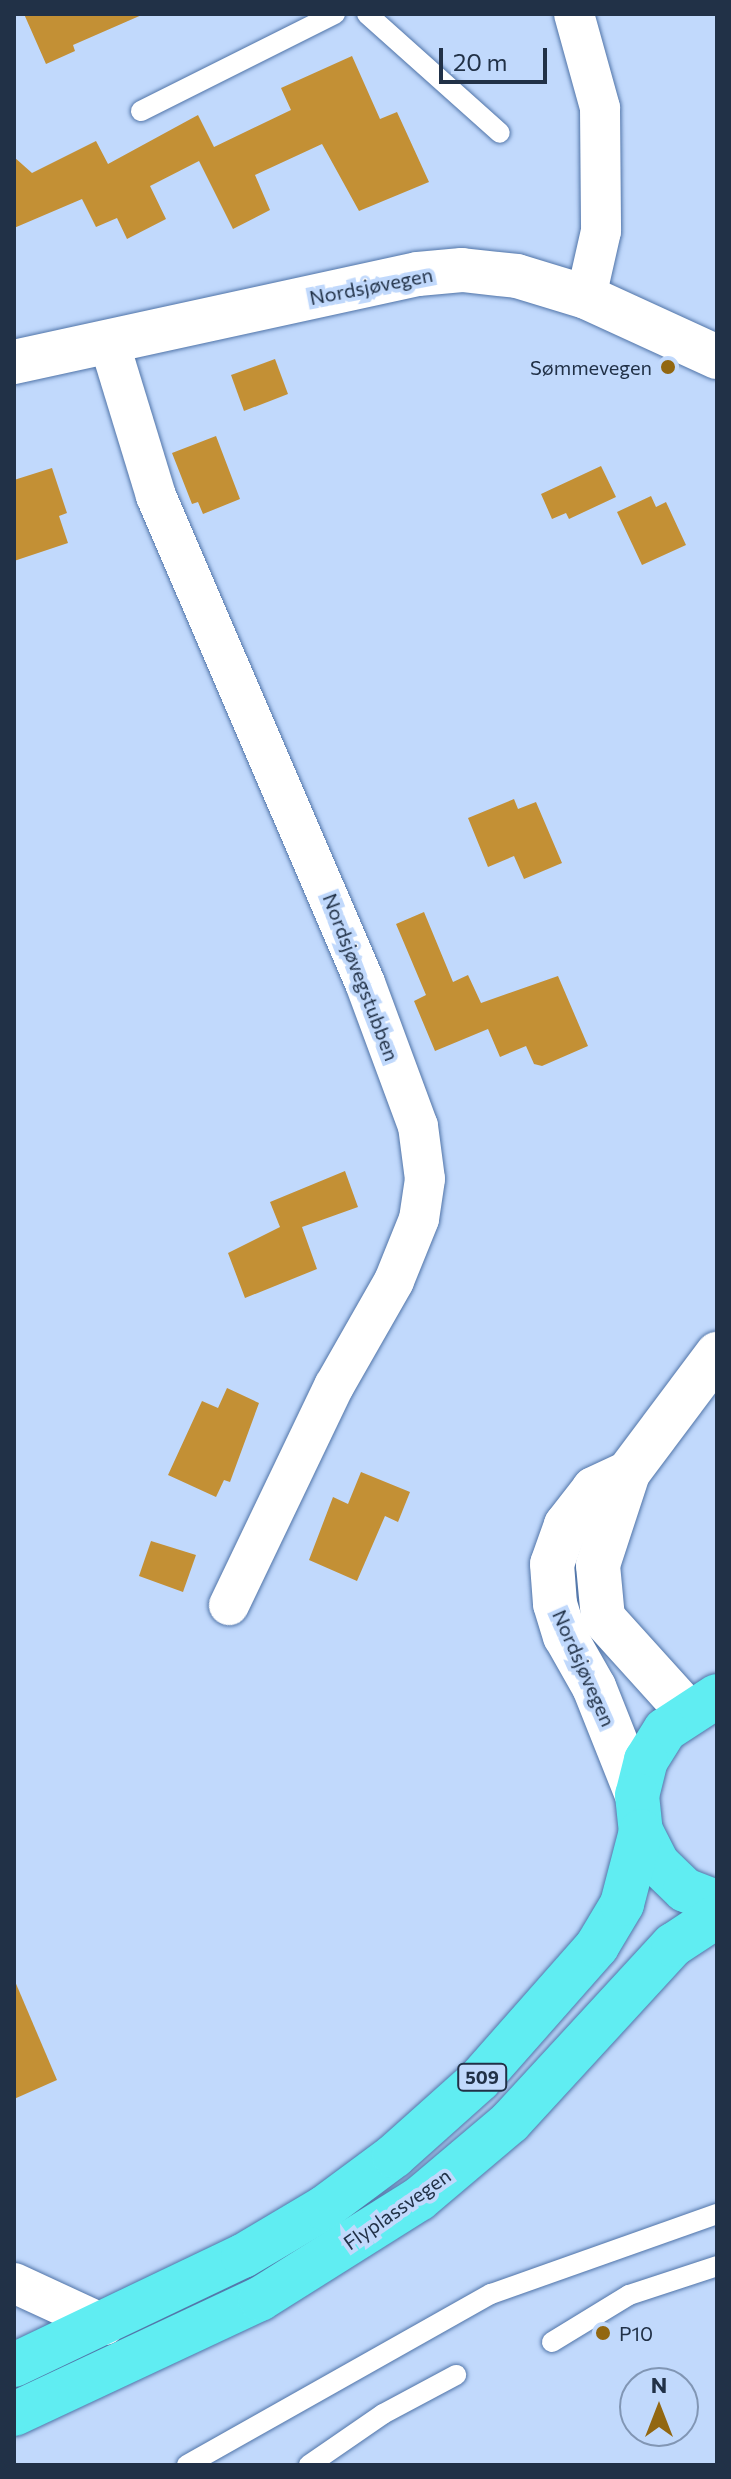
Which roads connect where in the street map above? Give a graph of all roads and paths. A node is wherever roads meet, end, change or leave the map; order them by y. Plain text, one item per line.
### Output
1 (335, 14) edge
2 (367, 14) edge
3 (574, 14) edge
4 (141, 111) dead end
5 (500, 133) dead end
6 (586, 297) junction
7 (109, 342) junction
8 (717, 357) edge
9 (14, 362) edge
10 (717, 1354) edge
11 (628, 1473) junction
12 (229, 1605) dead end
13 (709, 1702) edge
14 (639, 1813) junction
15 (717, 1902) edge
16 (717, 1916) edge
17 (717, 2214) edge
18 (717, 2266) edge
19 (14, 2283) edge
20 (105, 2325) junction
21 (552, 2342) dead end
22 (14, 2365) edge
23 (456, 2375) dead end
24 (14, 2414) edge
25 (188, 2465) edge
26 (309, 2465) edge

1 - 4 lane
2 - 5 lane
3 - 6 street
6 - 7 street, Nordsjøvegen
6 - 8 street, Nordsjøvegen
7 - 9 street, Nordsjøvegen
7 - 12 street, Nordsjøvegstubben
10 - 11 street, Nordsjøvegen
11 - 13 street, Nordsjøvegen
11 - 14 street, Nordsjøvegen
13 - 14 highway, 509
14 - 15 highway
14 - 20 highway, 509
16 - 24 highway, Flyplassvegen / 509
17 - 25 lane
18 - 21 lane
19 - 20 street
20 - 22 highway, 509
23 - 26 lane

